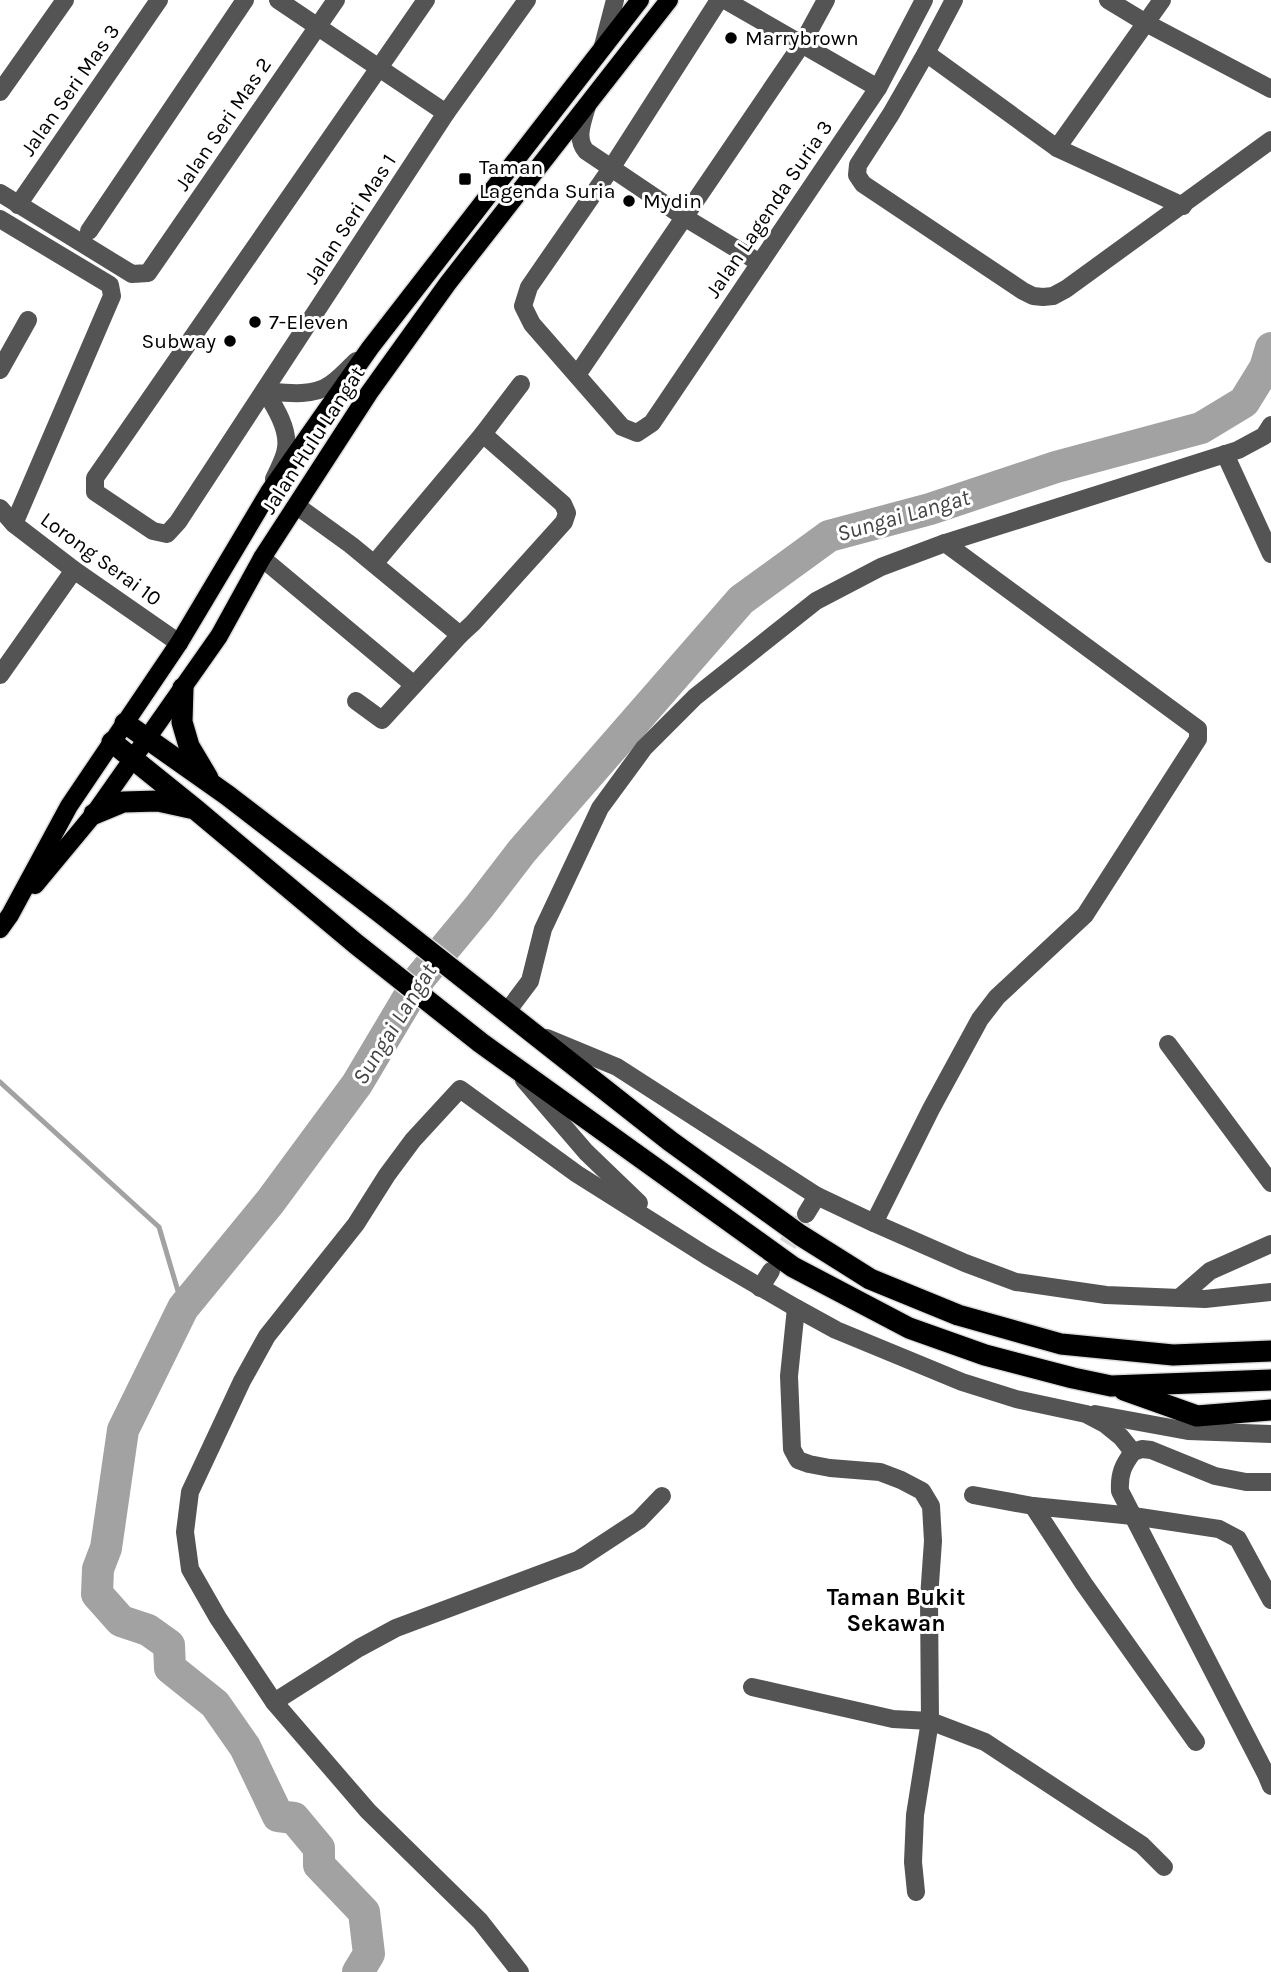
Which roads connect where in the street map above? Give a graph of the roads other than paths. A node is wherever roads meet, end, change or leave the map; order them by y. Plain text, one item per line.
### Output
1 (65, 0) edge
2 (159, 0) edge
3 (246, 0) edge
4 (278, 0) edge
5 (336, 0) edge
6 (426, 0) edge
7 (527, 0) edge
8 (615, 0) edge
9 (640, 0) edge
10 (669, 0) edge
11 (719, 0) edge
12 (725, 0) edge
13 (826, 0) edge
14 (924, 0) edge
15 (954, 0) edge
16 (1108, 0) edge
17 (1162, 0) edge
18 (1146, 23) junction
19 (318, 26) junction
20 (802, 44) junction
21 (603, 46) junction
22 (926, 53) junction
23 (379, 68) junction
24 (878, 88) junction
25 (1271, 89) edge
26 (0, 92) edge
27 (587, 106) junction
28 (446, 113) junction
29 (1271, 140) edge
30 (1057, 148) junction
31 (612, 167) junction
32 (0, 193) edge
33 (18, 205) junction
34 (1183, 206) junction
35 (684, 217) junction
36 (0, 219) edge
37 (89, 231) dead end
38 (760, 263) junction
39 (28, 320) dead end
40 (370, 348) junction
41 (0, 370) edge
42 (577, 375) junction
43 (521, 384) dead end
44 (265, 391) junction
45 (1271, 425) edge
46 (483, 434) junction
47 (1225, 454) junction
48 (269, 492) junction
49 (297, 506) junction
50 (0, 508) edge
51 (15, 524) junction
52 (945, 543) junction
53 (1271, 554) edge
54 (262, 558) junction
55 (374, 564) junction
56 (74, 570) junction
57 (460, 635) junction
58 (179, 643) junction
59 (0, 675) edge
60 (414, 685) junction
61 (183, 688) junction
62 (356, 701) dead end
63 (125, 723) junction
64 (148, 738) junction
65 (112, 742) junction
66 (133, 759) junction
67 (213, 785) junction
68 (195, 809) junction
69 (94, 814) junction
70 (5, 922) edge
71 (498, 1007) junction
72 (527, 1029) junction
73 (1168, 1044) dead end
74 (511, 1064) junction
75 (1271, 1183) edge
76 (817, 1196) junction
77 (806, 1214) tunnel mouth
78 (874, 1223) junction
79 (667, 1229) junction
80 (1271, 1244) edge
81 (771, 1271) tunnel mouth
82 (760, 1288) junction
83 (1271, 1292) edge
84 (1179, 1298) junction
85 (796, 1308) junction
86 (1271, 1351) edge
87 (1271, 1380) edge
88 (1111, 1385) junction
89 (1016, 1399) junction
90 (1271, 1410) edge
91 (1271, 1434) edge
92 (1133, 1452) junction
93 (1271, 1482) edge
94 (973, 1495) dead end
95 (662, 1496) dead end
96 (1033, 1506) junction
97 (1133, 1516) junction
98 (1271, 1600) edge
99 (752, 1687) dead end
100 (274, 1702) junction
101 (930, 1721) junction
102 (1196, 1742) dead end
103 (1271, 1786) edge
104 (1164, 1867) dead end
105 (916, 1892) dead end
106 (520, 1972) edge

1 - 26 street
2 - 33 street, Jalan Seri Mas 3
3 - 37 street
4 - 19 street
5 - 19 street, Jalan Seri Mas 2
6 - 23 street
7 - 28 street, Jalan Seri Mas 1
8 - 21 street
9 - 21 main road, Jalan Hulu Langat
10 - 27 main road, Jalan Hulu Langat
11 - 31 street
12 - 20 street
13 - 20 street
14 - 24 street, Jalan Lagenda Suria 3
15 - 22 street
16 - 18 street
17 - 18 street
18 - 25 street
18 - 30 street
19 - 23 street
19 - 33 street, Jalan Seri Mas 2
20 - 24 street
20 - 35 street
21 - 40 main road, Jalan Hulu Langat
22 - 30 street
22 - 34 street
23 - 28 street
23 - 44 street, Jalan Seri Mas 1
24 - 38 street, Jalan Lagenda Suria 3
27 - 31 street
27 - 49 main road, Jalan Hulu Langat
28 - 44 street, Jalan Seri Mas 1
29 - 34 street
30 - 34 street
31 - 35 street
31 - 42 street
32 - 33 street
35 - 38 street
35 - 42 street
36 - 51 street
38 - 42 street, Jalan Lagenda Suria 3
39 - 41 street
40 - 44 street
40 - 48 main road, Jalan Hulu Langat
43 - 46 street
44 - 48 street
45 - 47 street
46 - 55 street
46 - 57 street
47 - 52 street
47 - 53 street
48 - 58 main road, Jalan Hulu Langat
49 - 54 main road, Jalan Hulu Langat
49 - 55 street
50 - 51 street, Lorong Serai 10
51 - 56 street, Lorong Serai 10
52 - 71 street
52 - 78 street
54 - 60 street
54 - 61 main road, Jalan Hulu Langat
55 - 57 street
56 - 58 street, Lorong Serai 10
56 - 59 street
57 - 60 street
58 - 63 main road, Jalan Hulu Langat
60 - 62 street
61 - 64 main road, Jalan Hulu Langat
61 - 67 highway
63 - 64 highway
63 - 65 main road, Jalan Hulu Langat
64 - 66 main road, Jalan Hulu Langat
64 - 67 highway
65 - 66 highway
65 - 70 main road, Jalan Hulu Langat
66 - 68 highway
66 - 69 main road, Jalan Hulu Langat
67 - 71 highway
68 - 69 highway
68 - 74 highway
69 - 70 main road, Jalan Hulu Langat
71 - 72 highway
72 - 76 street
72 - 86 highway
73 - 75 street
74 - 79 street
74 - 88 highway
76 - 77 street
76 - 78 street
78 - 84 street
79 - 82 street
79 - 100 street
80 - 84 street
81 - 82 street
82 - 85 street
83 - 84 street
85 - 89 street
85 - 101 street
87 - 88 highway
88 - 90 highway
89 - 91 street
89 - 92 street
92 - 93 street
92 - 97 street
94 - 96 street
95 - 100 street
96 - 97 street
96 - 102 street
97 - 98 street
97 - 103 street
99 - 101 street
100 - 106 street
101 - 104 street
101 - 105 street

